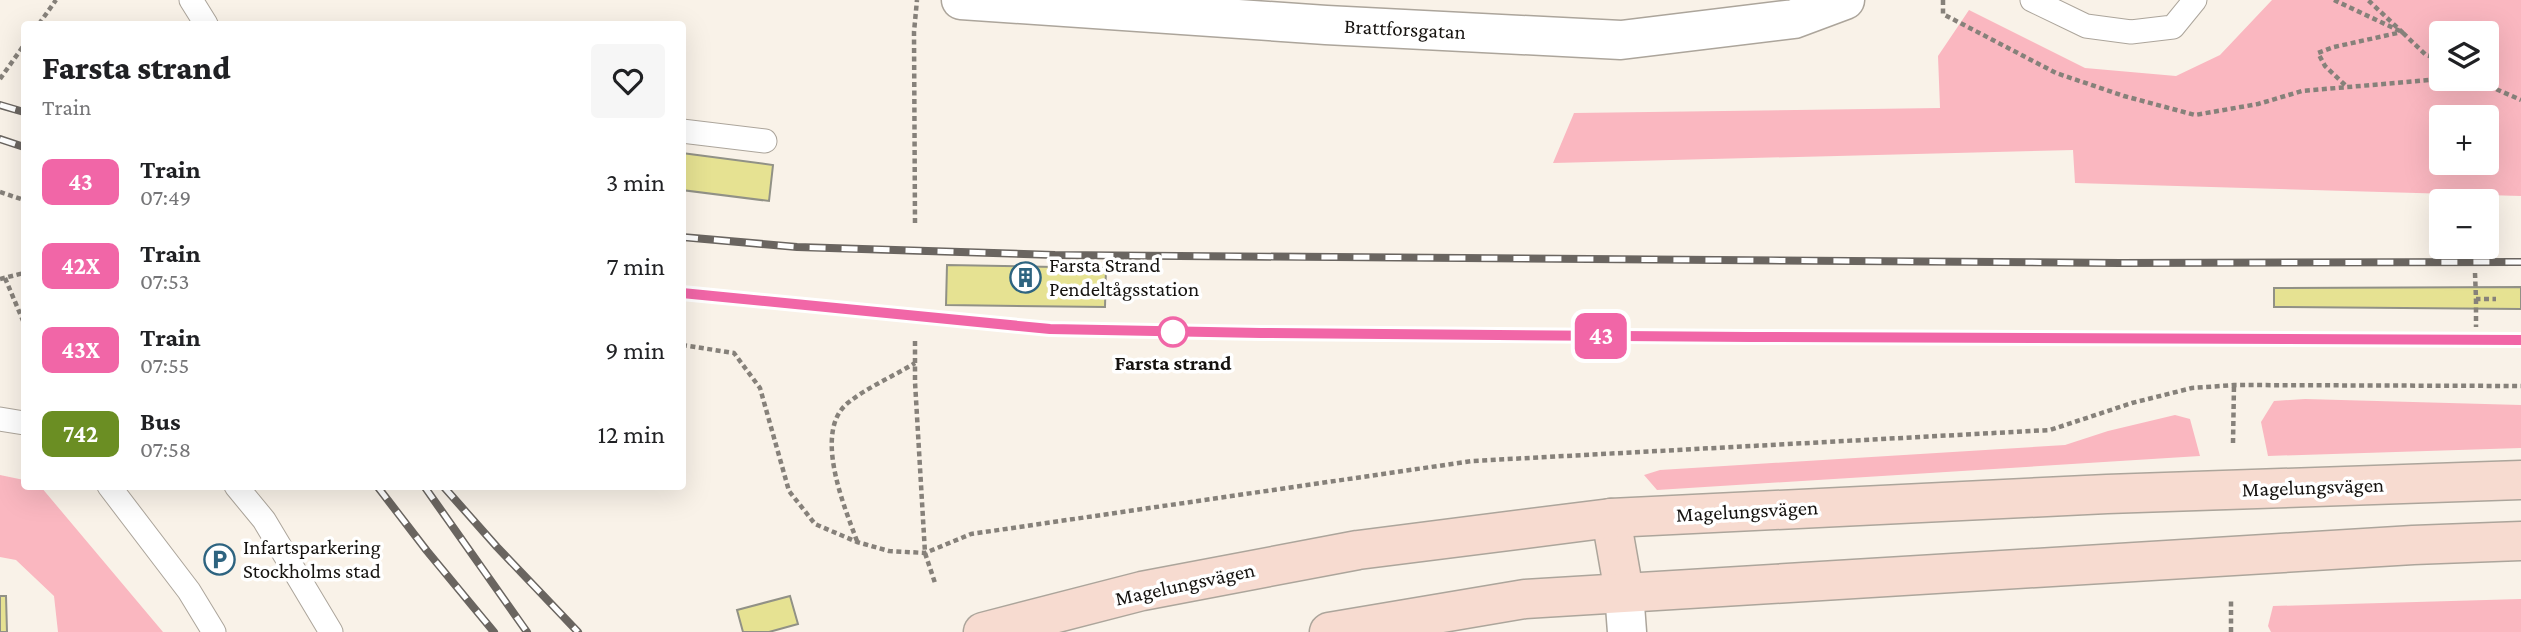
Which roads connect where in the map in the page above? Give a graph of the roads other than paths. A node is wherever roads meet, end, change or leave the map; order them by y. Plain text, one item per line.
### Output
1 (191, 0) edge
2 (961, 0) edge
3 (1845, 0) edge
4 (2032, 0) edge
5 (2195, 0) edge
6 (204, 21) edge
7 (686, 131) edge
8 (765, 141) dead end
9 (0, 419) edge
10 (21, 422) edge
11 (2521, 480) edge
12 (112, 490) edge
13 (239, 490) edge
14 (1611, 518) junction
15 (2521, 541) edge
16 (1624, 592) junction
17 (214, 632) edge
18 (331, 632) edge
19 (984, 632) edge
20 (1329, 632) edge
21 (1628, 632) edge

1 - 6 lane
2 - 3 street, Brattforsgatan
4 - 5 lane
7 - 8 lane
9 - 10 lane
11 - 14 main road, Magelungsvägen
12 - 17 lane
13 - 18 lane
14 - 16 main road
14 - 19 main road, Magelungsvägen
15 - 16 main road
16 - 20 main road
16 - 21 street

